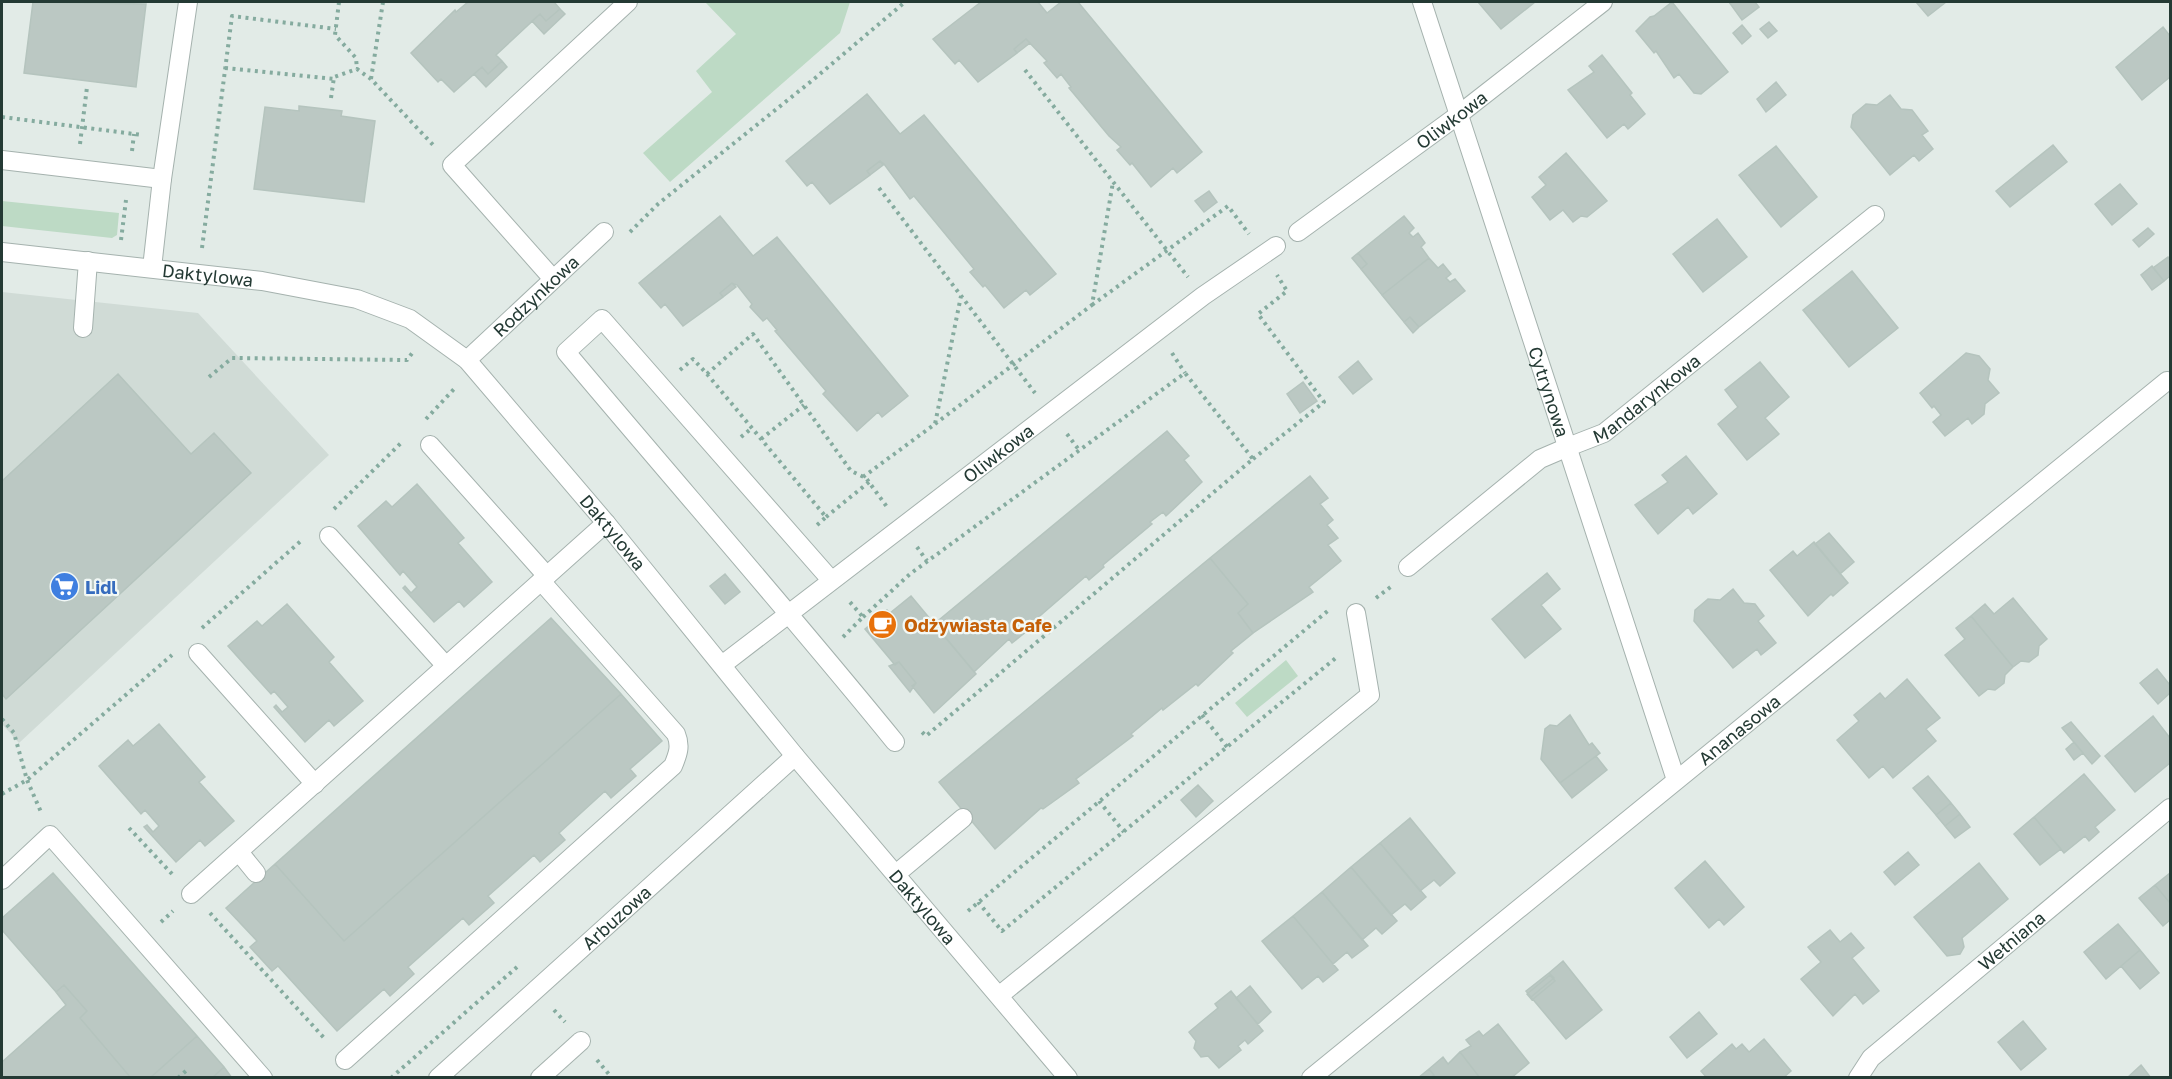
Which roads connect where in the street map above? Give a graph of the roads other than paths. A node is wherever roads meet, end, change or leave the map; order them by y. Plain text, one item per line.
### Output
1 (188, 2) edge
2 (628, 2) edge
3 (1422, 2) edge
4 (1603, 2) edge
5 (1457, 116) junction
6 (2, 160) edge
7 (162, 179) junction
8 (1875, 215) dead end
9 (604, 232) road end
10 (1298, 232) dead end
11 (1270, 250) road end
12 (2, 252) edge
13 (88, 261) junction
14 (152, 268) junction
15 (553, 279) junction
16 (83, 328) dead end
17 (467, 360) junction
18 (2167, 381) dead end
19 (430, 445) dead end
20 (1568, 447) junction
21 (606, 523) junction
22 (329, 536) dead end
23 (1408, 567) dead end
24 (544, 578) junction
25 (831, 580) junction
26 (789, 612) junction
27 (1356, 613) road end
28 (196, 644) road end
29 (722, 665) junction
30 (446, 666) junction
31 (894, 742) dead end
32 (795, 756) junction
33 (1676, 780) junction
34 (315, 784) junction
35 (2170, 808) edge
36 (963, 818) dead end
37 (239, 852) junction
38 (256, 873) dead end
39 (896, 874) junction
40 (2, 880) edge
41 (191, 894) road end
42 (1000, 995) junction
43 (581, 1041) dead end
44 (345, 1060) road end
45 (263, 1077) edge
46 (438, 1077) edge
47 (540, 1077) edge
48 (1068, 1077) edge
49 (1311, 1077) edge
50 (1858, 1077) edge

1 - 7 street
2 - 15 street
3 - 5 street, Cytrynowa
4 - 5 street, Oliwkowa
5 - 10 street, Oliwkowa
5 - 20 street, Cytrynowa
6 - 7 street
7 - 14 street
8 - 20 street, Mandarynkowa
9 - 15 street, Rodzynkowa
11 - 25 street, Oliwkowa
12 - 13 street, Daktylowa
13 - 14 street, Daktylowa
13 - 16 street
14 - 17 street, Daktylowa
15 - 17 street, Rodzynkowa
17 - 21 street, Daktylowa
18 - 33 street, Ananasowa
19 - 24 street
20 - 23 street, Mandarynkowa
20 - 33 street, Cytrynowa
21 - 24 street
21 - 29 street, Daktylowa
22 - 30 street
24 - 30 street
24 - 44 street
25 - 26 street, Oliwkowa
25 - 26 street
26 - 29 street, Oliwkowa
26 - 31 street
27 - 42 street
28 - 34 street
29 - 32 street, Daktylowa
30 - 34 street
32 - 39 street, Daktylowa
32 - 46 street, Arbuzowa
33 - 49 street, Ananasowa
34 - 37 street
35 - 50 street, Wełniana
36 - 39 street
37 - 38 street
37 - 41 street
39 - 42 street, Daktylowa
40 - 45 street
42 - 48 street, Daktylowa
43 - 47 street

